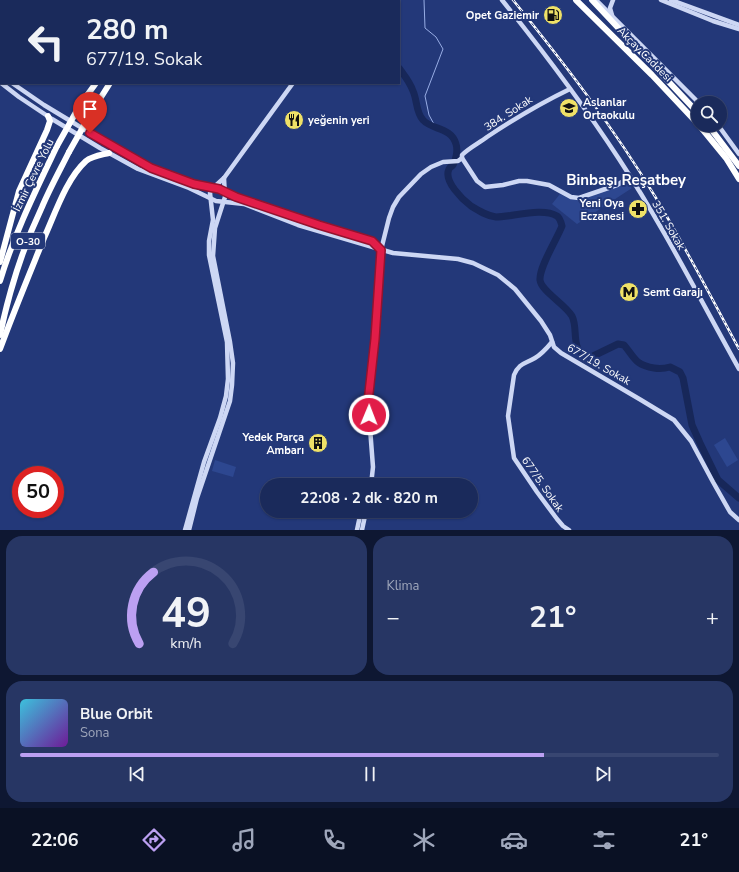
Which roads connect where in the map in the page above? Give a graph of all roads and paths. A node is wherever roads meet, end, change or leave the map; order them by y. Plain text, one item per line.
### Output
1 (502, 0) edge
2 (576, 0) edge
3 (596, 0) edge
4 (613, 0) edge
5 (661, 0) edge
6 (671, 0) edge
7 (612, 15) junction
8 (739, 24) edge
9 (739, 29) edge
10 (2, 84) edge
11 (13, 84) edge
12 (95, 84) edge
13 (109, 84) edge
14 (292, 84) edge
15 (570, 88) junction
16 (692, 96) edge
17 (691, 105) edge
18 (48, 116) junction
19 (691, 117) edge
20 (705, 132) edge
21 (713, 132) edge
22 (723, 132) edge
23 (109, 153) junction
24 (739, 154) edge
25 (460, 160) junction
26 (739, 166) edge
27 (630, 177) junction
28 (224, 178) junction
29 (739, 179) edge
30 (212, 188) junction
31 (225, 192) junction
32 (210, 198) junction
33 (222, 203) junction
34 (381, 250) junction
35 (0, 262) edge
36 (0, 281) edge
37 (0, 335) edge
38 (552, 342) junction
39 (0, 348) edge
40 (739, 369) edge
41 (372, 467) junction
42 (370, 478) edge
43 (371, 478) edge
44 (360, 518) edge
45 (365, 518) edge
46 (739, 520) edge
47 (185, 530) edge
48 (189, 530) edge
49 (357, 530) edge
50 (362, 530) edge
51 (569, 530) edge

1 - 15 street, 351. Sokak
2 - 19 highway, Akçay Caddesi
3 - 7 street
3 - 17 highway, Akçay Caddesi
4 - 7 street
5 - 9 street
6 - 8 street
7 - 16 street
10 - 18 street, 677/19. Sokak
11 - 30 street, 677/19. Sokak
12 - 36 highway, İzmir Çevre Yolu / O-30, bridge
13 - 37 highway, İzmir Çevre Yolu / O-30, bridge
14 - 28 street
15 - 25 street, 384. Sokak
15 - 27 street, 351. Sokak
18 - 23 street, 677/19. Sokak
18 - 35 highway
20 - 29 highway, Akçay Caddesi
21 - 26 highway
22 - 24 street
23 - 32 street, 677/19. Sokak
23 - 39 highway
25 - 27 street
25 - 34 street
27 - 40 street, 351. Sokak
28 - 30 street
28 - 31 street
30 - 31 street, 677/19. Sokak
30 - 32 street
31 - 33 street
31 - 34 street, 677/19. Sokak
32 - 33 street, 677/19. Sokak
32 - 47 street
33 - 34 street, 677/19. Sokak
33 - 48 street
34 - 38 street, 677/19. Sokak
34 - 41 street
38 - 46 street, 677/19. Sokak
38 - 51 street, 677/5. Sokak
41 - 42 street
41 - 43 street
44 - 49 street
45 - 50 street

